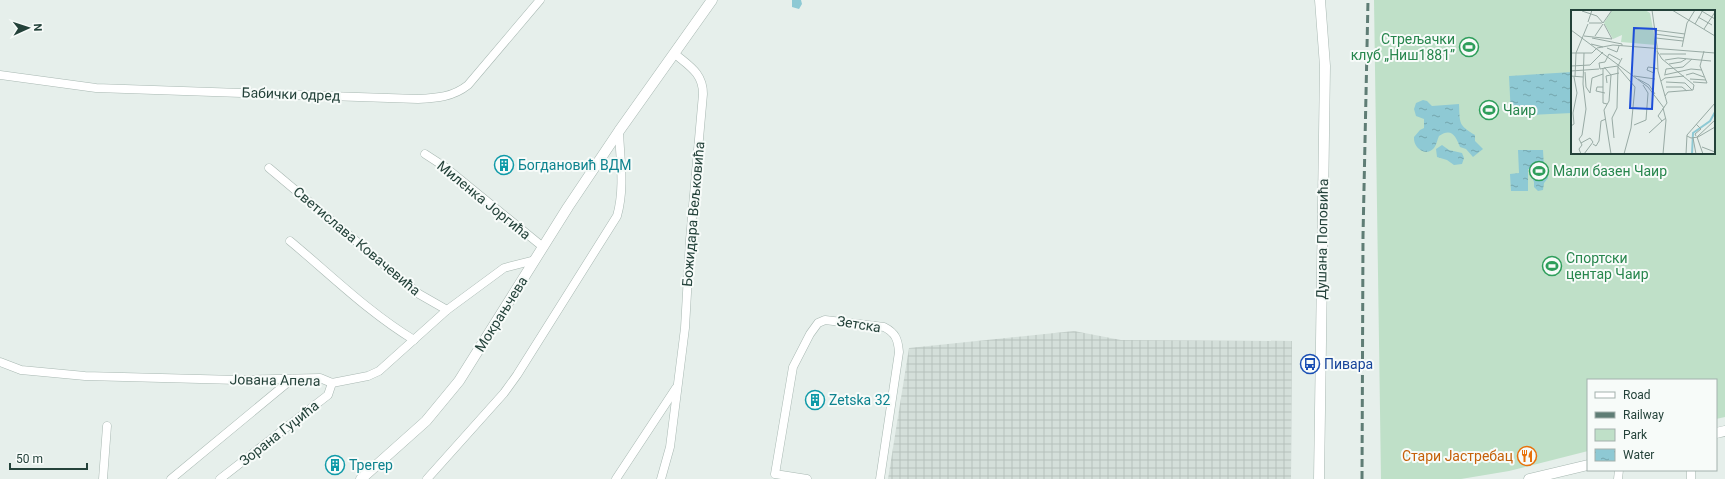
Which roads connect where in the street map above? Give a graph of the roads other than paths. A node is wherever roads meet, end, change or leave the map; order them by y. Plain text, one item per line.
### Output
1 (540, 0) edge
2 (712, 0) edge
3 (1320, 0) edge
4 (675, 54) junction
5 (0, 75) edge
6 (619, 131) junction
7 (425, 154) dead end
8 (269, 168) dead end
9 (290, 240) dead end
10 (542, 247) junction
11 (535, 260) junction
12 (446, 310) junction
13 (414, 340) junction
14 (0, 362) edge
15 (292, 379) junction
16 (332, 383) junction
17 (678, 386) junction
18 (107, 426) dead end
19 (1587, 464) edge
20 (103, 479) edge
21 (171, 479) edge
22 (220, 479) edge
23 (361, 479) edge
24 (427, 479) edge
25 (616, 479) edge
26 (661, 479) edge
27 (807, 479) edge
28 (880, 479) edge
29 (1320, 479) edge
30 (1529, 479) edge

1 - 5 street, Бабички одред
2 - 4 street, Мокрањчева
3 - 29 street, Душана Поповића
4 - 6 street, Мокрањчева
4 - 17 street, Божидара Вељковића
6 - 10 street, Мокрањчева
6 - 24 street
7 - 10 street, Миленка Јоргића
8 - 12 street, Светислава Ковачевића
9 - 13 street
10 - 11 street, Мокрањчева
11 - 12 street, Јована Апела
11 - 23 street, Мокрањчева
12 - 13 street, Јована Апела
13 - 16 street, Јована Апела
14 - 15 street, Јована Апела
15 - 16 street, Јована Апела
15 - 21 street
16 - 22 street, Зорана Гуџића
17 - 25 street, Божидара Вељковића
17 - 26 street, Божидара Вељковића
18 - 20 street
19 - 30 street
27 - 28 street, Зетска

